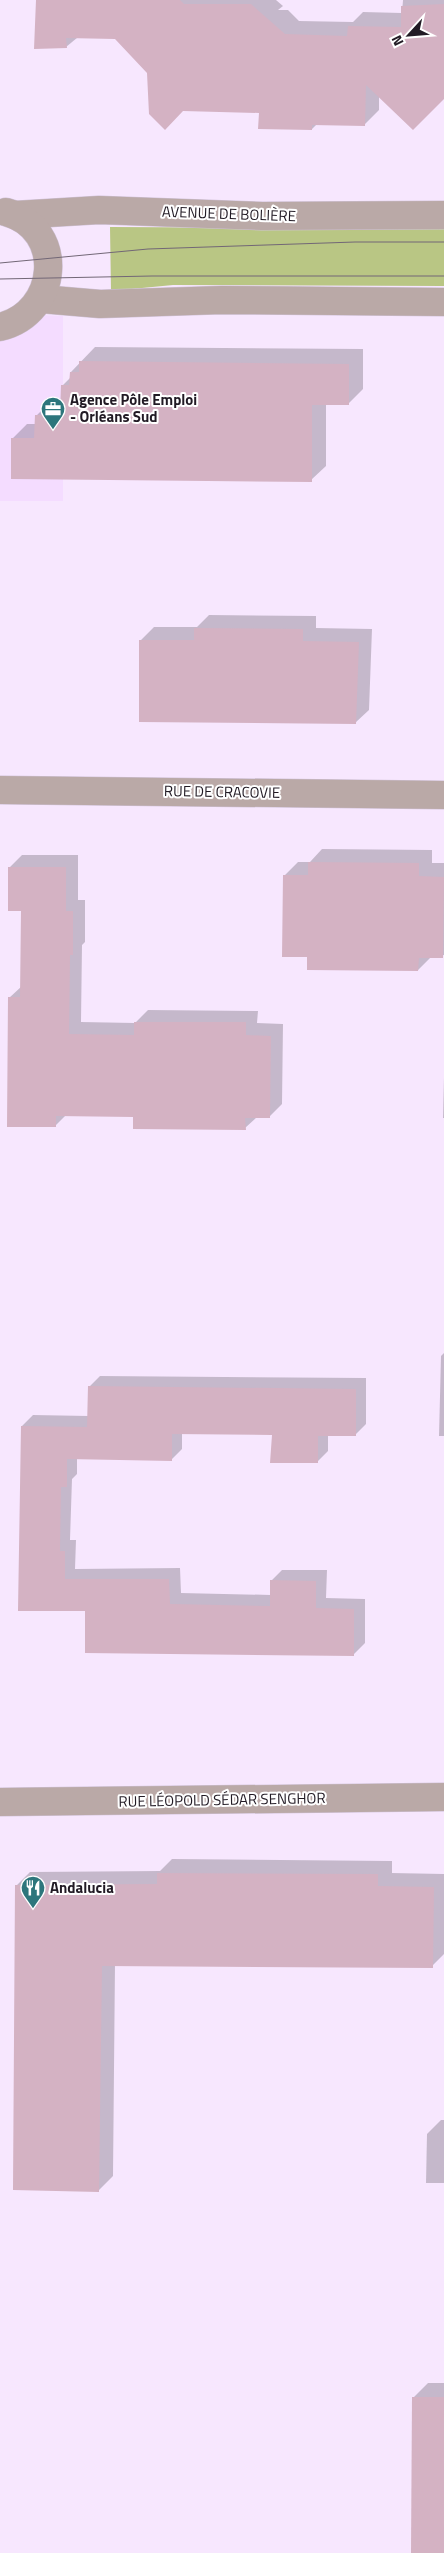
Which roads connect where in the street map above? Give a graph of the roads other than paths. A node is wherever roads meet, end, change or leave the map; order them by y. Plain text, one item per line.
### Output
1 (7, 212) edge
2 (444, 215) edge
3 (41, 299) junction
4 (444, 302) edge
5 (0, 327) edge
6 (0, 790) edge
7 (444, 795) edge
8 (444, 1797) edge
9 (0, 1802) edge

1 - 2 street, AVENUE DE BOLIÈRE
1 - 3 street
3 - 4 street
3 - 5 street
6 - 7 street, RUE DE CRACOVIE
8 - 9 street, RUE LÉOPOLD SÉDAR SENGHOR

